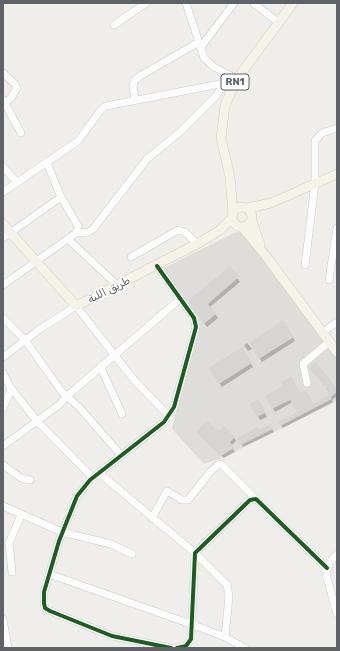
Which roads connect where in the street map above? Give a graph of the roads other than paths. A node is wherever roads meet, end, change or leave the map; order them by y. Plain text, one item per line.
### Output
1 (146, 3) edge
2 (186, 3) edge
3 (234, 3) edge
4 (254, 3) edge
5 (293, 3) edge
6 (278, 22) junction
7 (114, 25) dead end
8 (200, 44) junction
9 (3, 73) edge
10 (232, 82) junction
11 (135, 99) junction
12 (3, 102) edge
13 (337, 128) edge
14 (21, 133) dead end
15 (48, 163) junction
16 (3, 167) edge
17 (337, 174) edge
18 (230, 177) junction
19 (17, 182) junction
20 (314, 184) junction
21 (3, 192) edge
22 (61, 197) junction
23 (271, 203) junction
24 (247, 207) junction
25 (252, 220) junction
26 (236, 221) junction
27 (3, 224) edge
28 (337, 228) edge
29 (76, 233) junction
30 (7, 235) edge
31 (68, 239) junction
32 (197, 244) junction
33 (266, 256) junction
34 (131, 257) dead end
35 (36, 262) junction
36 (305, 265) dead end
37 (156, 266) junction
38 (329, 280) dead end
39 (3, 285) edge
40 (118, 286) junction
41 (180, 299) junction
42 (76, 306) junction
43 (3, 318) edge
44 (337, 322) edge
45 (322, 332) junction
46 (25, 340) junction
47 (329, 342) junction
48 (337, 352) edge
49 (115, 355) junction
50 (3, 357) edge
51 (101, 368) junction
52 (3, 373) edge
53 (308, 383) dead end
54 (10, 387) junction
55 (67, 396) junction
56 (3, 408) edge
57 (122, 414) dead end
58 (169, 416) junction
59 (37, 421) junction
60 (3, 446) edge
61 (121, 455) junction
62 (3, 465) edge
63 (96, 475) junction
64 (30, 480) dead end
65 (256, 499) junction
66 (3, 506) edge
67 (20, 515) junction
68 (152, 518) junction
69 (62, 532) junction
70 (195, 553) junction
71 (132, 554) dead end
72 (337, 554) edge
73 (327, 568) junction
74 (12, 572) dead end
75 (49, 574) junction
76 (337, 614) edge
77 (3, 619) edge
78 (191, 624) junction
79 (225, 637) junction
80 (8, 648) edge
81 (171, 648) edge
82 (177, 648) edge
83 (246, 648) edge

1 - 7 street
2 - 8 street
3 - 8 street
4 - 6 street
5 - 6 main road, RN1
6 - 10 main road, RN1
8 - 10 street
8 - 11 street
9 - 12 street
10 - 11 street
10 - 18 main road, RN1
10 - 29 street
11 - 15 street
12 - 14 street
13 - 20 street
15 - 19 street
15 - 22 street
16 - 19 street
17 - 20 main road
18 - 24 main road, RN1
18 - 26 main road, RN1
19 - 21 street
20 - 23 main road
20 - 36 street
22 - 29 street
22 - 30 street
23 - 24 main road
23 - 25 main road
24 - 25 main road, RN1
24 - 26 main road
25 - 26 main road
25 - 33 main road, RN1
26 - 32 main road, طريق اللبة
26 - 33 main road, RN1
27 - 30 main road
28 - 38 street
29 - 31 street
30 - 35 main road
31 - 35 street
31 - 40 street
32 - 34 street
32 - 37 main road, طريق اللبة
33 - 45 main road, RN1
35 - 39 street
35 - 42 main road
37 - 40 main road, طريق اللبة
37 - 41 street
40 - 42 main road, طريق اللبة
41 - 49 street
41 - 58 street
42 - 46 street, طريق اللبة
42 - 49 street
43 - 46 street
44 - 45 street
45 - 47 main road, RN1
46 - 50 street, طريق اللبة
46 - 55 street
47 - 48 main road, RN1
47 - 53 street
49 - 51 street
49 - 58 street
51 - 55 street
51 - 57 street
52 - 54 street
54 - 56 street
54 - 59 street
55 - 59 street
55 - 61 street
58 - 61 street
59 - 60 street
59 - 63 street
61 - 63 street
62 - 64 street
63 - 68 street
63 - 69 street
65 - 68 street
65 - 70 street
65 - 73 street
66 - 67 street
67 - 69 street
67 - 74 street
68 - 70 street
69 - 71 street
69 - 75 street
70 - 78 street
70 - 79 street
72 - 73 street
73 - 76 street
75 - 78 street
75 - 81 street
77 - 80 street
78 - 79 street
78 - 82 street
79 - 83 street

